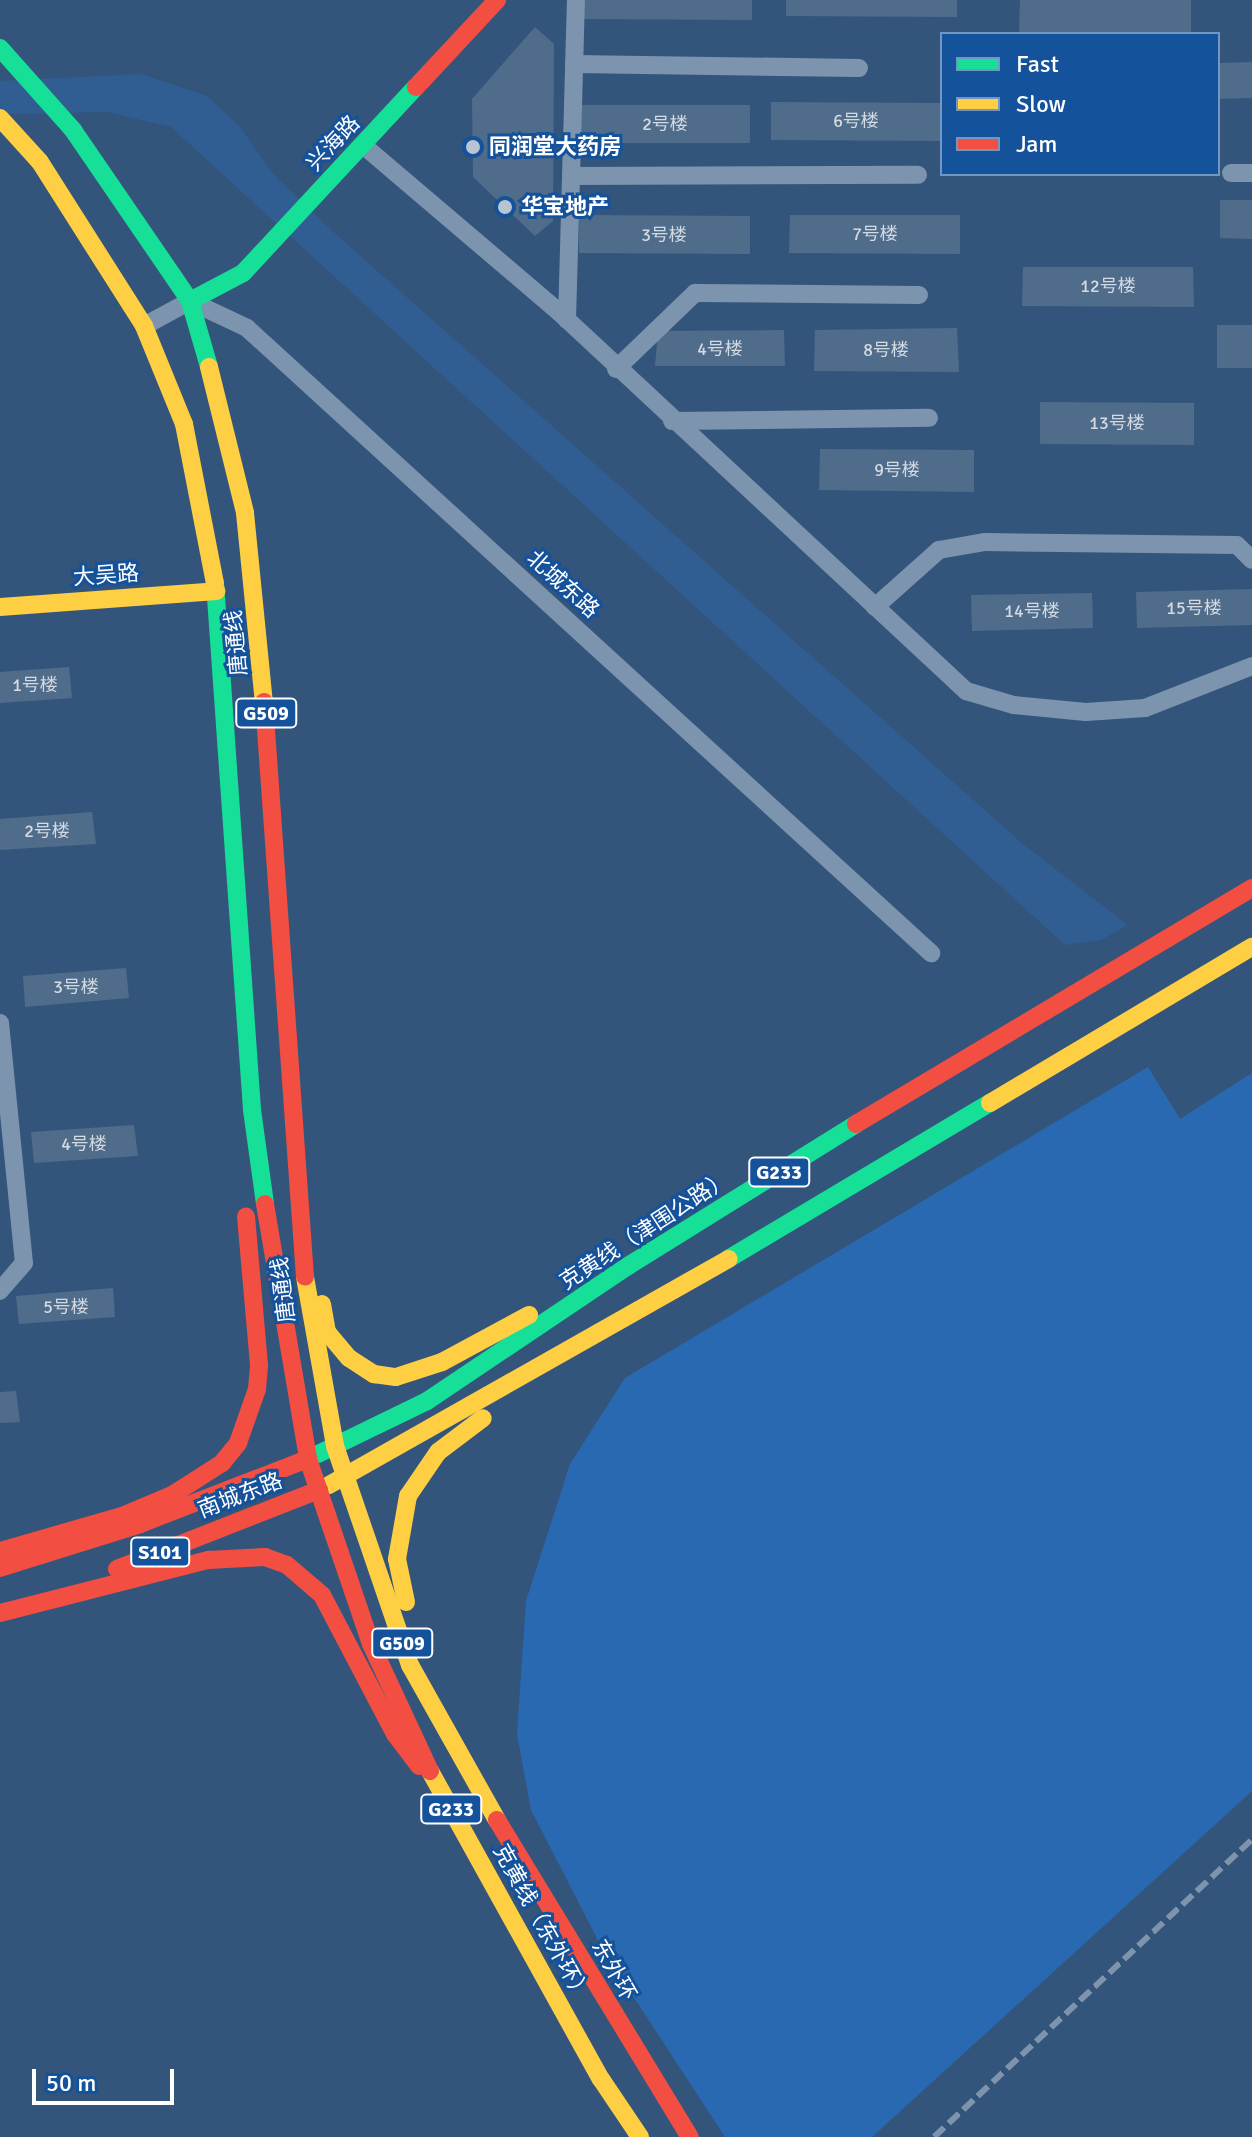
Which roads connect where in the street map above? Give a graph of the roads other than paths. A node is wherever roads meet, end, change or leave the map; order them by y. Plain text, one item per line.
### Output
1 (497, 0) edge
2 (576, 0) edge
3 (0, 48) edge
4 (574, 64) junction
5 (859, 68) dead end
6 (0, 118) edge
7 (364, 146) junction
8 (1231, 173) dead end
9 (1252, 173) edge
10 (918, 175) dead end
11 (571, 176) junction
12 (919, 295) dead end
13 (190, 301) junction
14 (567, 320) junction
15 (144, 326) junction
16 (616, 369) junction
17 (929, 418) dead end
18 (672, 421) junction
19 (1252, 560) edge
20 (216, 591) junction
21 (0, 607) edge
22 (875, 607) junction
23 (1252, 666) edge
24 (1252, 888) edge
25 (1252, 947) edge
26 (931, 953) dead end
27 (0, 1023) edge
28 (252, 1110) junction
29 (294, 1147) junction
30 (628, 1266) junction
31 (0, 1291) edge
32 (620, 1321) junction
33 (335, 1446) junction
34 (308, 1459) junction
35 (346, 1476) junction
36 (319, 1490) junction
37 (0, 1551) edge
38 (0, 1568) edge
39 (0, 1613) edge
40 (437, 1785) junction
41 (501, 1825) junction
42 (640, 2137) edge
43 (690, 2137) edge

1 - 7 main road, 兴海路
2 - 4 street
3 - 13 main road, 唐通线 / G509
4 - 5 street
4 - 11 street
6 - 15 main road, 唐通线 / G509
7 - 13 main road, 兴海路
7 - 14 street
8 - 9 street
10 - 11 street
11 - 14 street
12 - 16 street
13 - 15 street
13 - 26 street, 北城东路
13 - 29 main road, 唐通线 / G509
14 - 16 street
15 - 20 main road, 唐通线 / G509
16 - 18 street
17 - 18 street
18 - 22 street
19 - 22 street
20 - 21 main road, 大吴路
20 - 28 main road, 唐通线 / G509
22 - 23 street
24 - 30 main road, 克黄线（津围公路） / G233
25 - 32 main road, G233
27 - 31 street
28 - 34 main road, 唐通线 / G509
28 - 37 main road
29 - 30 main road
29 - 33 main road, 唐通线 / G509
30 - 33 main road, 克黄线（津围公路） / G233
32 - 35 main road, G233
32 - 41 main road, G233
33 - 34 main road, 克黄线（津围公路） / G233
33 - 35 main road, G509
34 - 36 main road, 克黄线（东外环） / G233
34 - 38 main road, 南城东路 / S101
35 - 36 main road, G233
35 - 41 main road, G509
36 - 39 main road, 南城东路 / S101
36 - 40 main road, 克黄线（东外环） / G233
39 - 40 main road
40 - 42 main road, 克黄线（东外环） / G233
41 - 43 main road, 东外环 / G233

